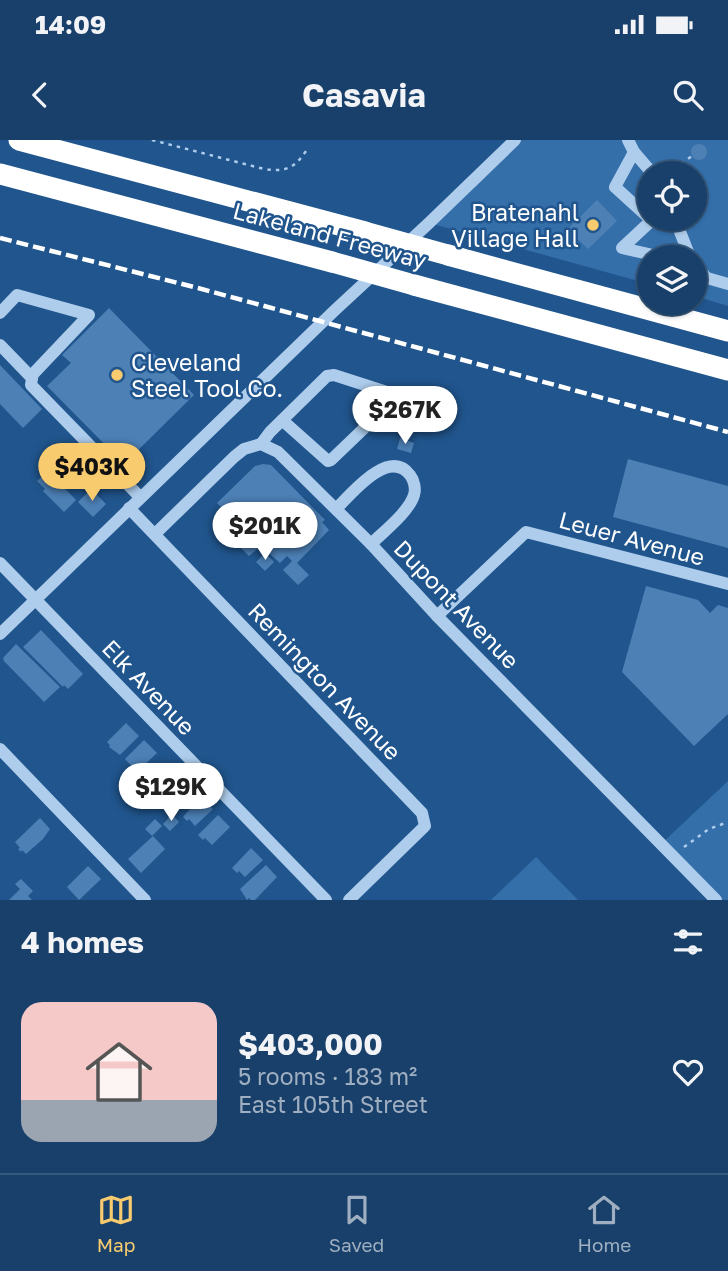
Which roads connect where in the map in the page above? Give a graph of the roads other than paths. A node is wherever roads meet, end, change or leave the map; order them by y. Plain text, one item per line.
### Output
1 (19, 140) edge
2 (515, 140) edge
3 (631, 146) edge
4 (643, 161) edge
5 (0, 174) edge
6 (637, 207) edge
7 (639, 231) edge
8 (637, 251) edge
9 (707, 278) edge
10 (728, 284) edge
11 (0, 313) edge
12 (728, 331) edge
13 (0, 345) edge
14 (728, 370) edge
15 (32, 378) junction
16 (282, 421) junction
17 (261, 444) junction
18 (141, 497) junction
19 (129, 509) junction
20 (336, 509) junction
21 (155, 534) junction
22 (371, 544) junction
23 (0, 563) edge
24 (728, 584) edge
25 (35, 599) junction
26 (437, 616) junction
27 (0, 634) edge
28 (0, 749) edge
29 (145, 900) edge
30 (326, 900) edge
31 (349, 900) edge
32 (716, 900) edge

1 - 12 highway, Lakeland Freeway, bridge
2 - 18 street
3 - 4 street
3 - 6 street
5 - 14 highway, Lakeland Freeway, bridge
7 - 8 street
9 - 10 street
11 - 15 street
13 - 15 street
15 - 18 street
16 - 16 street
16 - 17 street
17 - 20 street, Dupont Avenue
17 - 21 street
18 - 19 street
19 - 21 street, Remington Avenue
19 - 25 street
20 - 22 street, Dupont Avenue
20 - 22 street
21 - 31 street, Remington Avenue
22 - 26 street, Dupont Avenue
23 - 25 street, Elk Avenue
24 - 26 street, Leuer Avenue
25 - 27 street
25 - 30 street, Elk Avenue
26 - 32 street, Dupont Avenue
28 - 29 street

